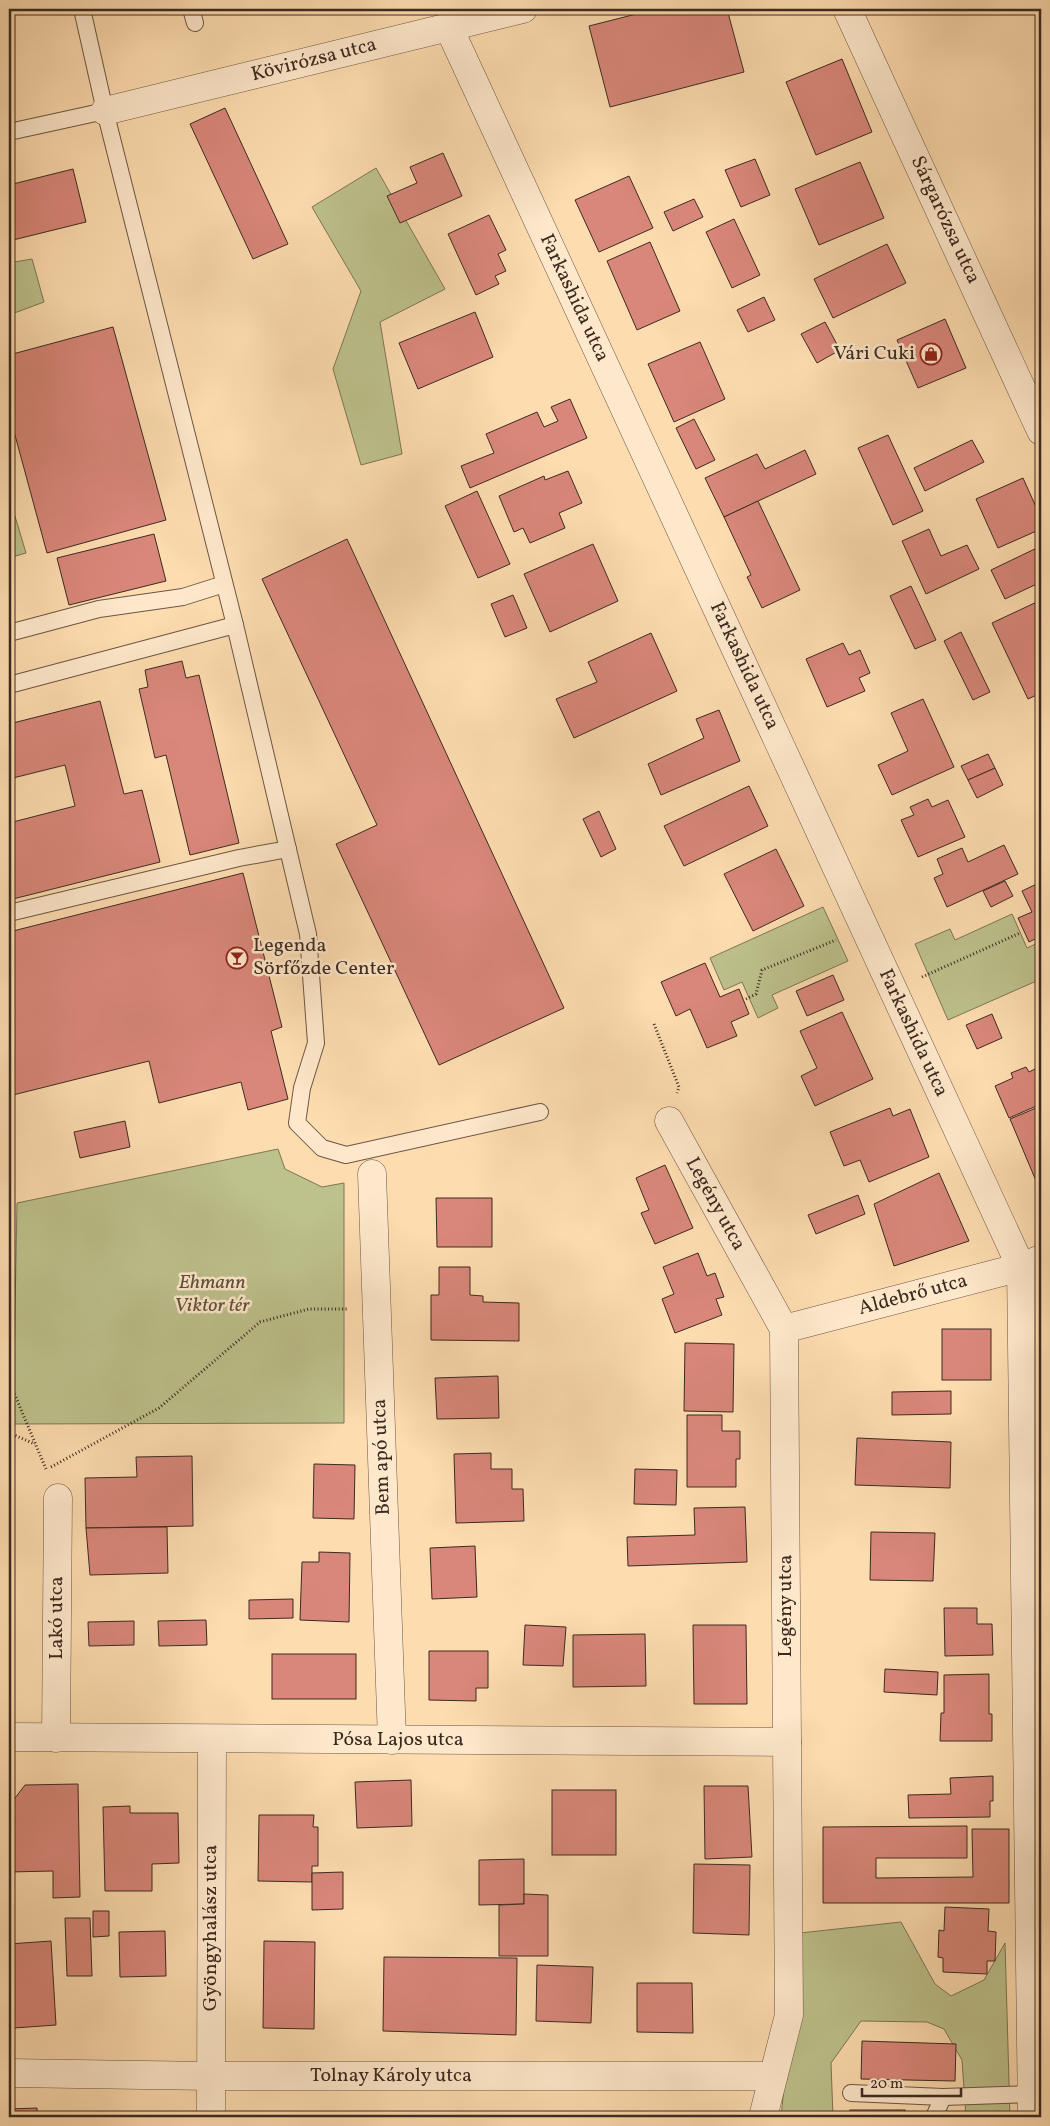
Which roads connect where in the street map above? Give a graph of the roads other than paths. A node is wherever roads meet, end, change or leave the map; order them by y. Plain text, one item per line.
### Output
1 (82, 9) edge
2 (523, 9) edge
3 (847, 9) edge
4 (449, 28) junction
5 (105, 111) junction
6 (9, 132) edge
7 (1041, 431) edge
8 (224, 584) junction
9 (234, 625) junction
10 (9, 633) edge
11 (9, 685) edge
12 (288, 849) junction
13 (9, 913) edge
14 (540, 1112) dead end
15 (669, 1121) road end
16 (372, 1174) dead end
17 (1031, 1263) edge
18 (784, 1329) junction
19 (58, 1498) road end
20 (9, 1738) edge
21 (56, 1738) junction
22 (212, 1738) junction
23 (392, 1740) junction
24 (787, 1742) junction
25 (9, 2073) edge
26 (211, 2076) junction
27 (773, 2076) junction
28 (851, 2093) dead end
29 (943, 2097) junction
30 (1032, 2106) edge
31 (211, 2117) edge
32 (763, 2117) edge
33 (934, 2117) edge

1 - 5 lane
2 - 4 street, Kövirózsa utca
3 - 7 street, Sárgarózsa utca
4 - 5 street, Kövirózsa utca
4 - 17 street, Farkashida utca
5 - 6 lane
5 - 8 lane
8 - 9 lane
8 - 10 lane
9 - 11 lane
9 - 12 lane
12 - 13 lane
12 - 14 lane
15 - 18 street, Legény utca
16 - 23 street, Bem apó utca
17 - 18 street, Aldebrő utca
17 - 30 street, Farkashida utca
18 - 24 street, Legény utca
19 - 21 street, Lakó utca
20 - 21 street, Pósa Lajos utca
21 - 22 street, Pósa Lajos utca
22 - 23 street, Pósa Lajos utca
22 - 26 street, Gyöngyhalász utca
23 - 24 street, Pósa Lajos utca
24 - 27 street, Legény utca
25 - 26 street, Tolnay Károly utca
26 - 27 street, Tolnay Károly utca
26 - 31 street, Gyöngyhalász utca
27 - 32 street, Legény utca
28 - 29 lane
29 - 30 lane
29 - 33 lane

